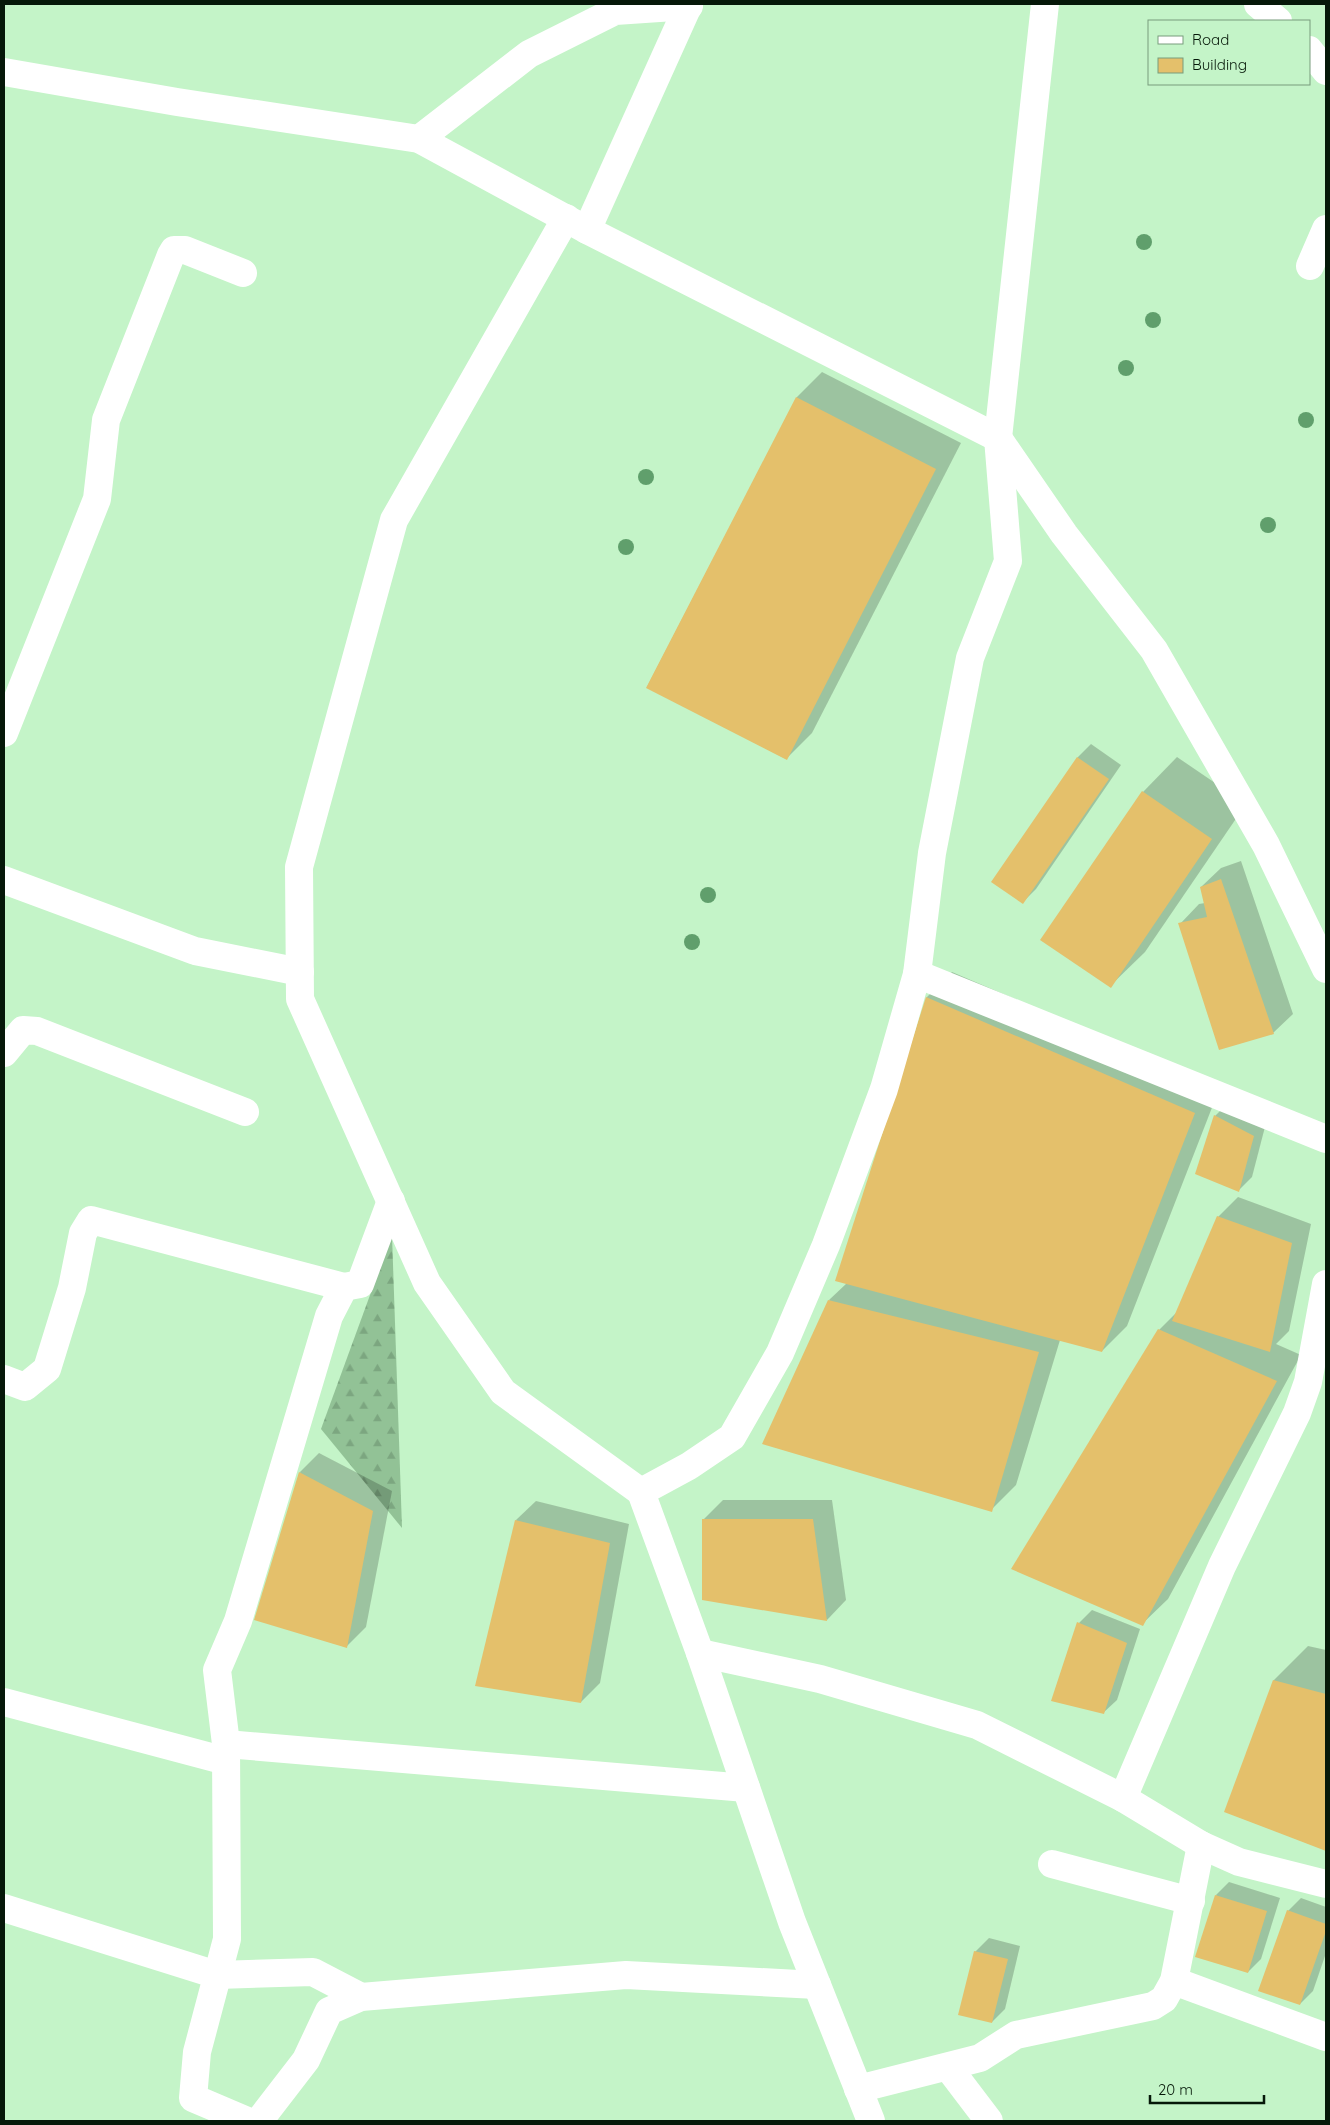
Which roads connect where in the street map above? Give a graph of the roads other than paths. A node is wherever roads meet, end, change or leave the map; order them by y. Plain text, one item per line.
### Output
1 (1045, 4) edge
2 (1258, 4) edge
3 (689, 5) edge
4 (1277, 20) edge
5 (1310, 51) edge
6 (1326, 71) edge
7 (4, 72) edge
8 (420, 139) junction
9 (576, 224) junction
10 (1326, 229) edge
11 (1310, 266) dead end
12 (243, 273) dead end
13 (998, 438) junction
14 (4, 732) edge
15 (4, 880) edge
16 (1326, 969) edge
17 (300, 972) junction
18 (917, 974) junction
19 (4, 1053) edge
20 (245, 1112) dead end
21 (1326, 1139) edge
22 (391, 1201) junction
23 (1326, 1284) edge
24 (344, 1287) junction
25 (4, 1380) edge
26 (641, 1492) junction
27 (700, 1653) junction
28 (4, 1702) edge
29 (226, 1752) junction
30 (746, 1788) junction
31 (1123, 1798) junction
32 (1201, 1844) junction
33 (1052, 1864) dead end
34 (1326, 1884) edge
35 (1191, 1901) junction
36 (4, 1908) edge
37 (218, 1975) junction
38 (1174, 1981) junction
39 (817, 1985) junction
40 (360, 1996) junction
41 (1326, 2036) edge
42 (948, 2067) junction
43 (858, 2089) junction
44 (247, 2121) edge
45 (260, 2121) edge
46 (872, 2121) edge
47 (989, 2121) edge

1 - 13 street
2 - 4 street
3 - 8 street
3 - 9 street
5 - 6 street
7 - 8 street
8 - 9 street
9 - 13 street
9 - 17 street
10 - 11 street
12 - 14 street
13 - 16 street
13 - 18 street
15 - 17 street
17 - 22 street
18 - 21 street
18 - 26 street
19 - 20 street
22 - 24 street
22 - 26 street
23 - 31 street
24 - 25 street
24 - 29 street
26 - 27 street
27 - 30 street
27 - 31 street
28 - 29 street
29 - 30 street
29 - 37 street
30 - 39 street
31 - 32 street
32 - 34 street
32 - 35 street
33 - 35 street
35 - 38 street
36 - 37 street
37 - 40 street
37 - 44 street
38 - 41 street
38 - 42 street
39 - 40 street
39 - 43 street
40 - 45 street
42 - 43 street
42 - 47 street
43 - 46 street

